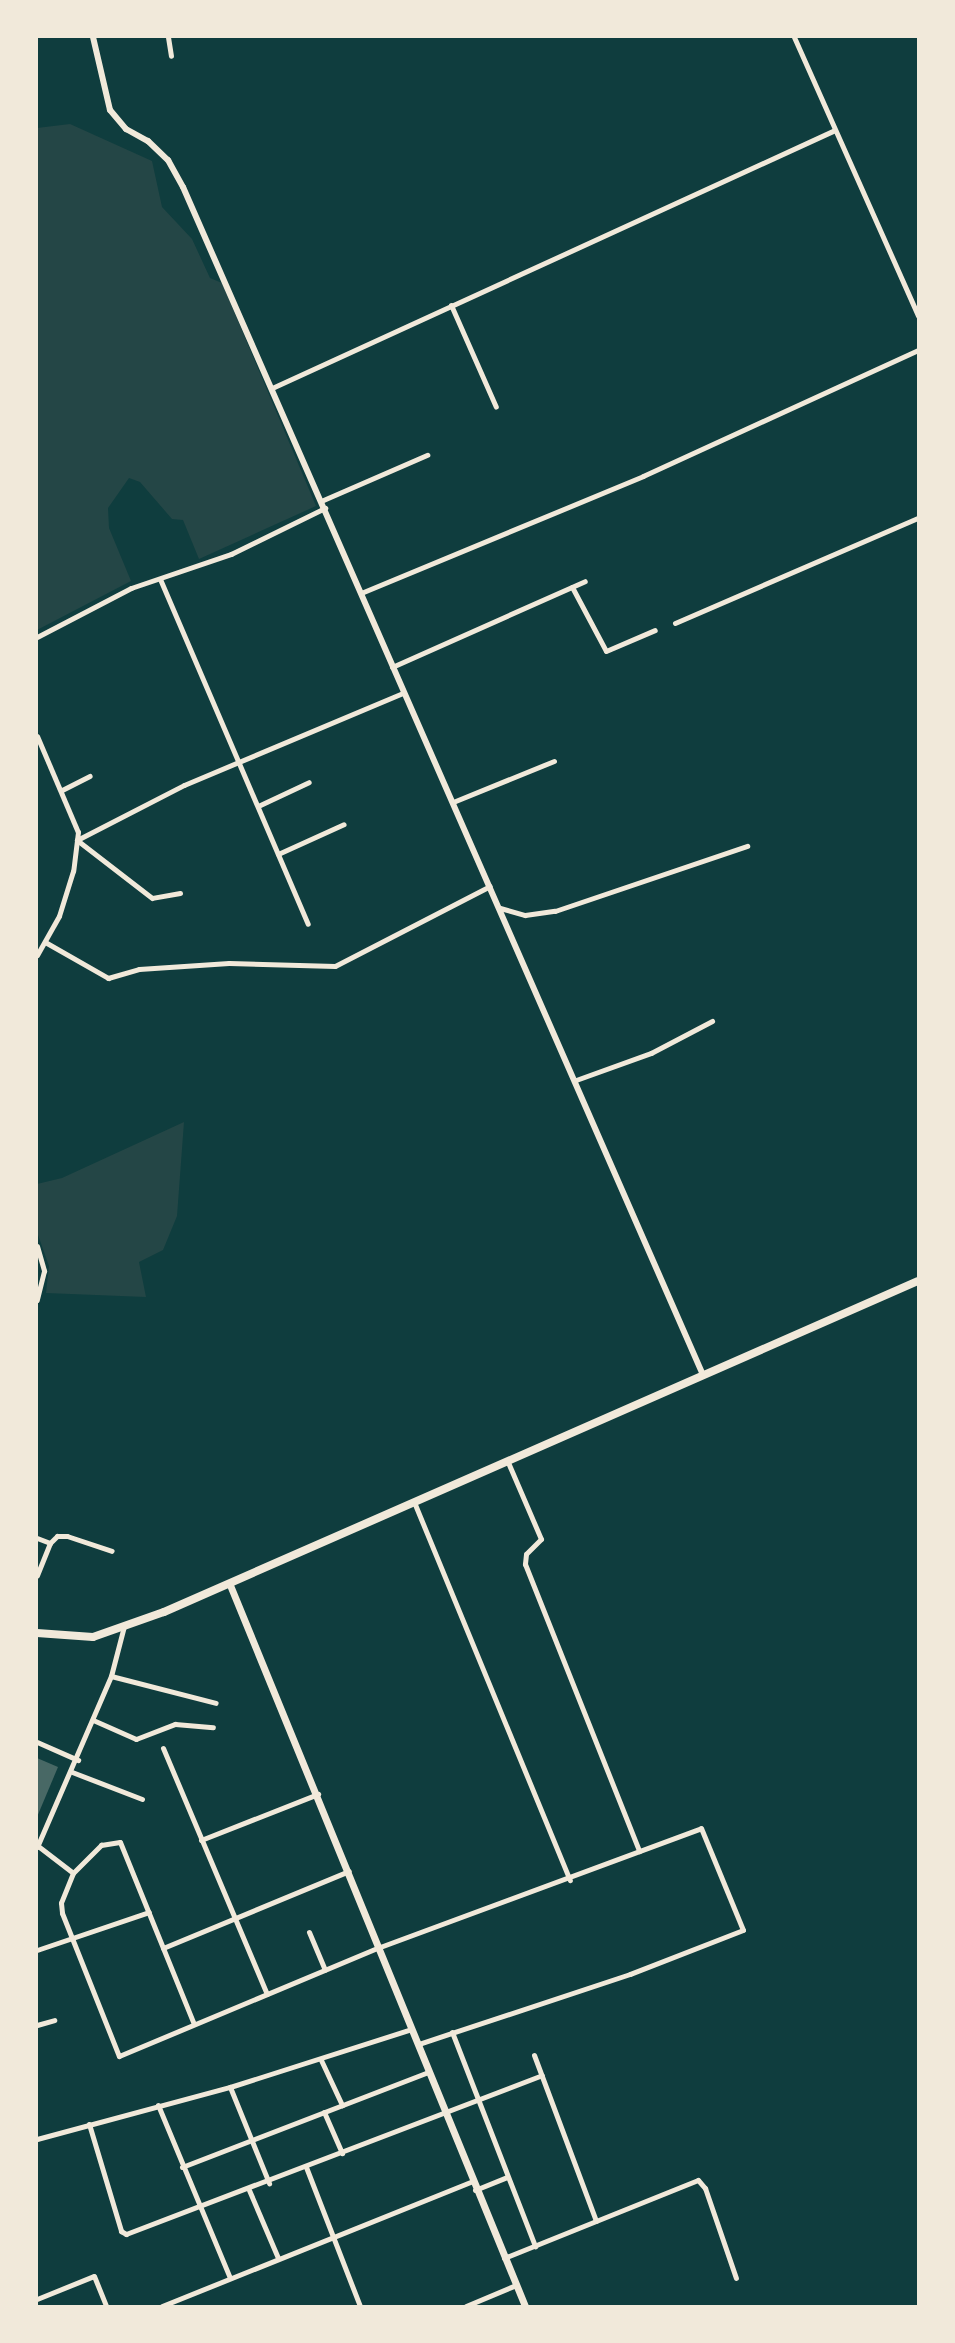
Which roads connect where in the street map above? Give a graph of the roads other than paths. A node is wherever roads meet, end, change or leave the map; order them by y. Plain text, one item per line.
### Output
1 (93, 37) edge
2 (168, 37) edge
3 (794, 37) edge
4 (171, 56) dead end
5 (835, 131) junction
6 (451, 305) junction
7 (918, 316) edge
8 (918, 350) edge
9 (272, 388) junction
10 (496, 407) dead end
11 (427, 455) dead end
12 (323, 505) junction
13 (918, 517) edge
14 (160, 579) junction
15 (585, 581) dead end
16 (572, 587) junction
17 (361, 593) junction
18 (675, 623) dead end
19 (655, 630) dead end
20 (37, 636) edge
21 (392, 667) junction
22 (403, 693) junction
23 (37, 736) edge
24 (554, 761) dead end
25 (239, 762) junction
26 (90, 776) dead end
27 (309, 782) dead end
28 (62, 790) junction
29 (453, 802) junction
30 (258, 806) junction
31 (344, 824) dead end
32 (77, 840) junction
33 (747, 846) dead end
34 (278, 854) junction
35 (490, 886) junction
36 (180, 893) dead end
37 (500, 908) junction
38 (308, 924) dead end
39 (45, 942) junction
40 (37, 955) edge
41 (712, 1021) dead end
42 (576, 1080) junction
43 (37, 1246) edge
44 (918, 1281) edge
45 (37, 1300) edge
46 (703, 1375) junction
47 (507, 1460) junction
48 (414, 1502) junction
49 (37, 1538) edge
50 (50, 1543) junction
51 (112, 1551) dead end
52 (37, 1576) edge
53 (230, 1585) junction
54 (124, 1625) junction
55 (37, 1633) edge
56 (111, 1676) junction
57 (216, 1703) dead end
58 (93, 1720) junction
59 (213, 1727) dead end
60 (37, 1742) edge
61 (163, 1748) dead end
62 (78, 1760) junction
63 (72, 1772) junction
64 (318, 1794) junction
65 (142, 1800) dead end
66 (201, 1840) junction
67 (37, 1847) edge
68 (639, 1851) junction
69 (349, 1871) junction
70 (73, 1873) junction
71 (570, 1880) junction
72 (149, 1912) junction
73 (233, 1919) junction
74 (309, 1932) dead end
75 (73, 1940) junction
76 (380, 1947) junction
77 (163, 1948) junction
78 (37, 1950) edge
79 (325, 1970) junction
80 (267, 1994) junction
81 (54, 2020) dead end
82 (194, 2024) junction
83 (37, 2025) edge
84 (412, 2029) junction
85 (452, 2032) junction
86 (418, 2044) junction
87 (534, 2055) dead end
88 (321, 2060) junction
89 (428, 2072) junction
90 (542, 2075) junction
91 (230, 2087) junction
92 (477, 2102) junction
93 (158, 2105) junction
94 (342, 2105) junction
95 (324, 2112) junction
96 (445, 2116) junction
97 (89, 2124) junction
98 (37, 2139) edge
99 (250, 2140) junction
100 (342, 2153) junction
101 (182, 2167) junction
102 (306, 2167) junction
103 (508, 2177) junction
104 (471, 2182) junction
105 (269, 2183) junction
106 (249, 2190) junction
107 (475, 2190) junction
108 (199, 2208) junction
109 (596, 2221) junction
110 (331, 2237) junction
111 (535, 2246) junction
112 (278, 2258) junction
113 (504, 2258) junction
114 (230, 2278) junction
115 (736, 2278) dead end
116 (516, 2286) junction
117 (37, 2299) edge
118 (106, 2306) edge
119 (162, 2306) edge
120 (360, 2306) edge
121 (466, 2306) edge
122 (525, 2306) edge

1 - 9 street
2 - 4 street
3 - 5 street
5 - 6 street
5 - 7 street
6 - 9 street
6 - 10 street
8 - 17 street
9 - 12 street
11 - 12 street
12 - 14 street
12 - 17 street
13 - 18 street
14 - 20 street
14 - 25 street
15 - 16 street
16 - 19 street
16 - 21 street
17 - 21 street
21 - 22 street
22 - 25 street
22 - 29 street
23 - 28 street
24 - 29 street
25 - 30 street
25 - 32 street
26 - 28 street
27 - 30 street
28 - 32 street
29 - 35 street
30 - 34 street
31 - 34 street
32 - 36 street
32 - 39 street
33 - 37 street
34 - 38 street
35 - 37 street
35 - 39 street
37 - 42 street
39 - 40 street
41 - 42 street
42 - 46 street
43 - 45 street
44 - 46 main road
46 - 47 main road
47 - 48 main road
47 - 68 street
48 - 53 main road
48 - 71 street
49 - 50 street
50 - 51 street
50 - 52 street
53 - 54 main road
53 - 64 main road
54 - 55 main road
54 - 56 street
56 - 57 street
56 - 58 street
58 - 59 street
58 - 62 street
60 - 62 street
61 - 66 street
62 - 63 street
63 - 65 street
63 - 67 street
64 - 66 street
64 - 69 main road
66 - 73 street
67 - 70 street
68 - 71 street
68 - 85 street
69 - 73 street
69 - 76 main road
70 - 72 street
70 - 75 street
71 - 76 street
72 - 75 street
72 - 77 street
73 - 77 street
73 - 80 street
74 - 79 street
75 - 78 street
75 - 82 street
76 - 79 street
76 - 84 main road
77 - 82 street
79 - 80 street
80 - 82 street
81 - 83 street
84 - 86 main road
84 - 88 street
85 - 86 street
85 - 92 street
86 - 89 main road
87 - 90 street
88 - 91 street
88 - 94 street
89 - 94 street
89 - 96 main road
90 - 92 street
90 - 109 street
91 - 93 street
91 - 99 street
92 - 96 street
92 - 103 street
93 - 97 street
93 - 101 street
94 - 95 street
95 - 99 street
95 - 100 street
96 - 100 street
96 - 104 main road
97 - 98 street
97 - 108 street
99 - 101 street
99 - 105 street
100 - 102 street
101 - 108 street
102 - 105 street
102 - 110 street
103 - 107 street
103 - 111 street
104 - 107 main road
104 - 110 street
105 - 106 street
106 - 108 street
106 - 112 street
107 - 113 main road
108 - 114 street
109 - 111 street
109 - 115 street
110 - 112 street
110 - 120 street
111 - 113 street
112 - 114 street
113 - 116 main road
114 - 119 street
116 - 121 street
116 - 122 main road
117 - 118 street

